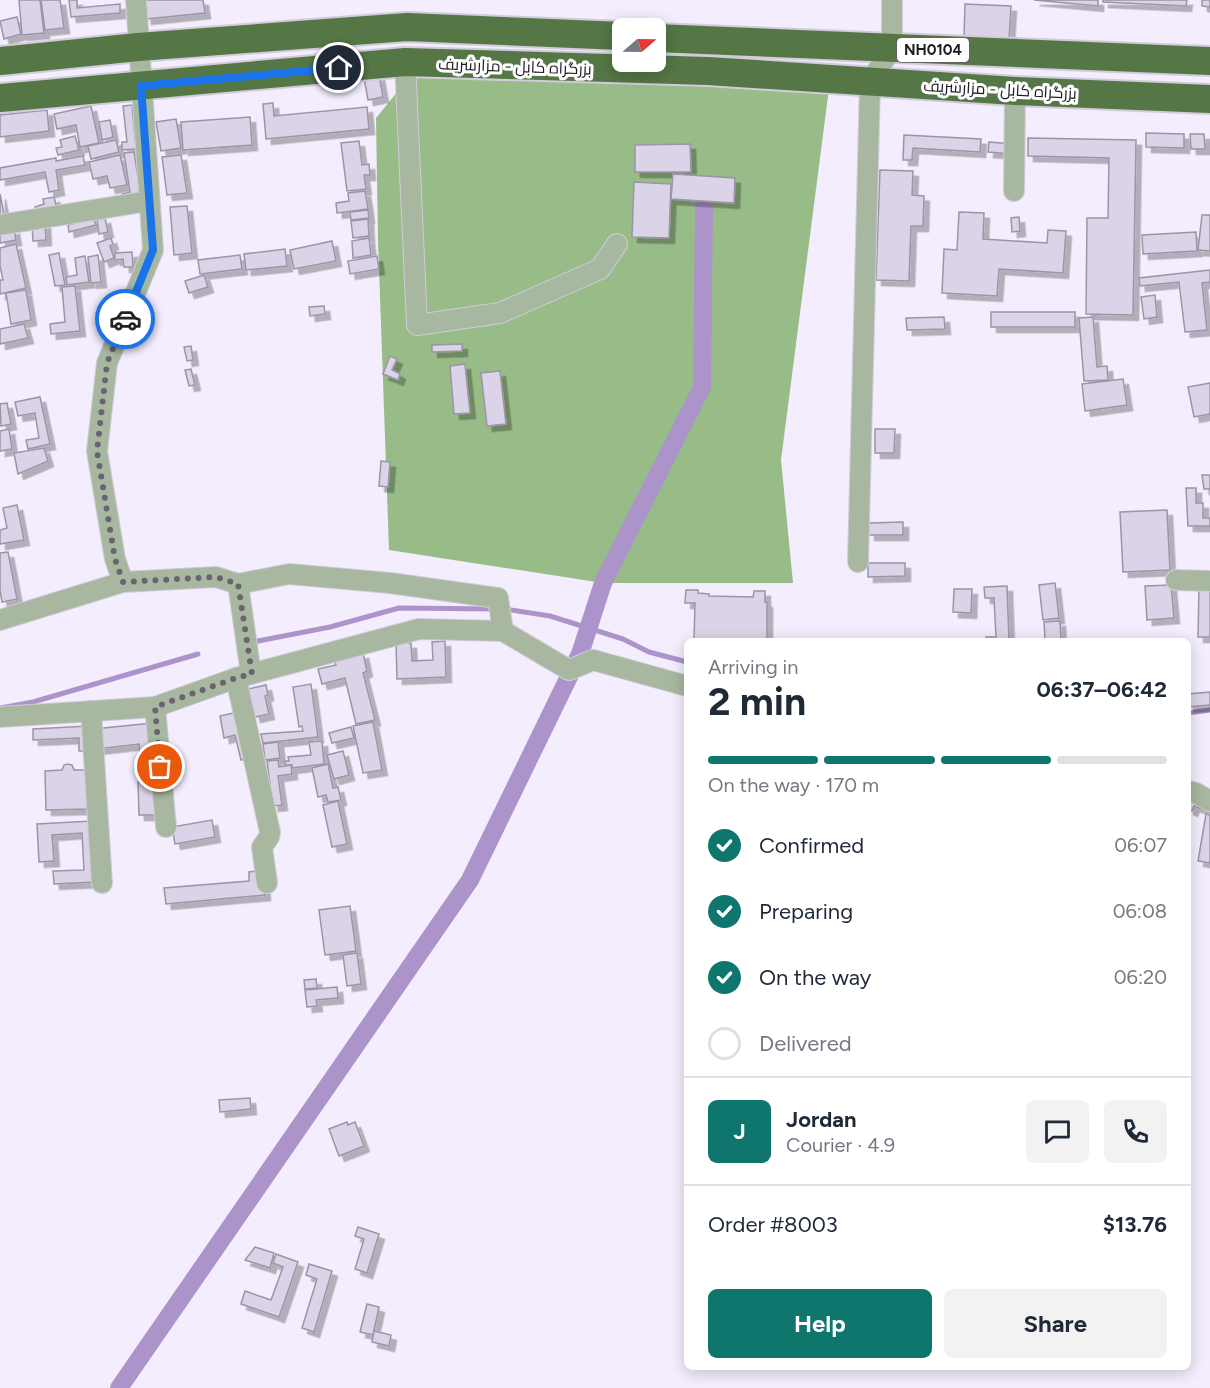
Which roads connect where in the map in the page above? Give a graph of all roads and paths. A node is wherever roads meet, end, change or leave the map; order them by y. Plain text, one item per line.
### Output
1 (136, 0) edge
2 (892, 0) edge
3 (612, 36) edge
4 (666, 38) edge
5 (138, 47) junction
6 (892, 48) junction
7 (0, 61) edge
8 (1210, 61) edge
9 (405, 63) junction
10 (870, 82) junction
11 (141, 86) junction
12 (1015, 91) junction
13 (0, 98) edge
14 (1210, 99) edge
15 (1014, 191) dead end
16 (149, 201) junction
17 (0, 225) edge
18 (617, 244) dead end
19 (858, 562) dead end
20 (1176, 580) dead end
21 (1210, 581) edge
22 (123, 582) junction
23 (238, 584) junction
24 (501, 616) junction
25 (0, 620) edge
26 (244, 676) junction
27 (684, 685) edge
28 (155, 707) junction
29 (91, 711) junction
30 (0, 717) edge
31 (1191, 792) edge
32 (1210, 801) edge
33 (166, 827) dead end
34 (267, 883) dead end
35 (102, 884) dead end

1 - 5 street
2 - 6 street
3 - 5 highway, بزرگراه کابل - مزارشریف
4 - 6 highway, NH0104
5 - 7 highway, بزرگراه کابل - مزارشریف
5 - 11 street
6 - 8 highway, NH0104
6 - 10 street
9 - 10 highway, بزرگراه کابل - مزارشریف / NH0104
9 - 11 highway, بزرگراه کابل - مزارشریف / NH0104
9 - 18 street
10 - 12 highway, بزرگراه کابل - مزارشریف / NH0104
10 - 19 street
11 - 13 highway, بزرگراه کابل - مزارشریف / NH0104
11 - 16 street
12 - 14 highway, بزرگراه کابل - مزارشریف / NH0104
12 - 15 street
16 - 17 street
16 - 22 street
20 - 21 street
22 - 23 street
22 - 25 street
23 - 24 street
23 - 26 street
24 - 26 street
24 - 27 street
26 - 28 street
26 - 34 street
28 - 29 street
28 - 33 street
29 - 30 street
29 - 35 street
31 - 32 street

